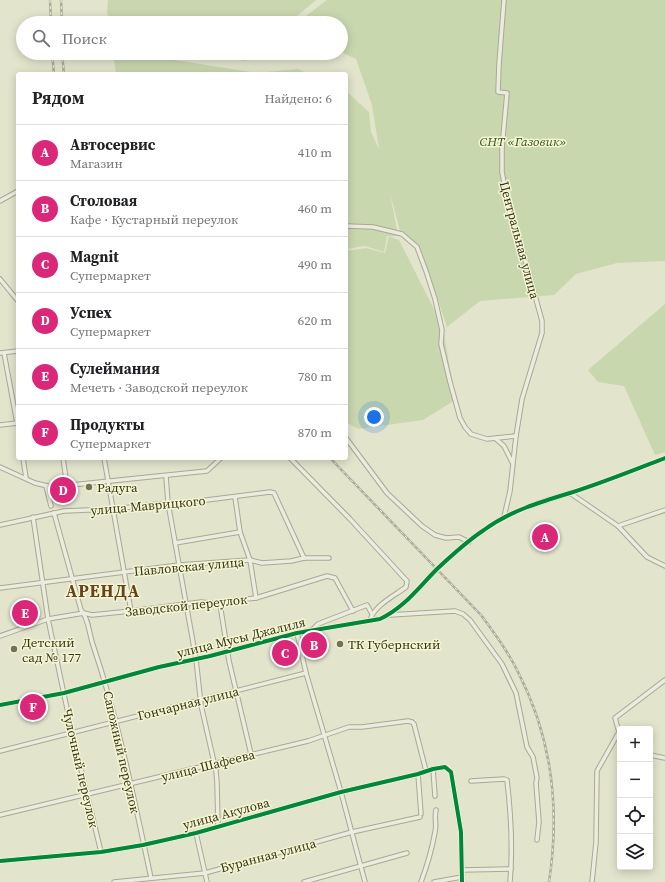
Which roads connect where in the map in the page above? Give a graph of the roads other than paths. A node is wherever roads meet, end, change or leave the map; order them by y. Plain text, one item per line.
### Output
1 (504, 0) edge
2 (16, 192) edge
3 (0, 201) edge
4 (348, 226) edge
5 (0, 279) edge
6 (16, 298) edge
7 (16, 351) edge
8 (2, 353) edge
9 (16, 418) edge
10 (16, 423) edge
11 (0, 425) edge
12 (516, 436) junction
13 (496, 439) junction
14 (348, 441) edge
15 (665, 458) edge
16 (23, 460) edge
17 (63, 460) edge
18 (104, 460) edge
19 (219, 460) edge
20 (292, 460) edge
21 (512, 462) junction
22 (0, 467) edge
23 (166, 476) junction
24 (26, 478) junction
25 (108, 482) junction
26 (46, 486) junction
27 (67, 486) junction
28 (570, 493) junction
29 (235, 497) junction
30 (168, 503) junction
31 (51, 506) dead end
32 (113, 510) junction
33 (665, 510) edge
34 (54, 513) junction
35 (33, 517) junction
36 (504, 517) junction
37 (0, 525) edge
38 (618, 526) junction
39 (240, 532) junction
40 (175, 542) junction
41 (469, 542) junction
42 (304, 558) junction
43 (329, 558) dead end
44 (250, 560) junction
45 (179, 565) junction
46 (665, 566) edge
47 (124, 572) junction
48 (72, 578) junction
49 (43, 583) junction
50 (0, 588) edge
51 (256, 598) junction
52 (185, 604) junction
53 (220, 604) junction
54 (131, 611) junction
55 (353, 611) junction
56 (372, 614) junction
57 (85, 615) junction
58 (388, 615) junction
59 (48, 619) junction
60 (370, 620) junction
61 (313, 630) junction
62 (297, 633) junction
63 (0, 636) edge
64 (228, 651) junction
65 (196, 659) junction
66 (306, 673) junction
67 (665, 680) edge
68 (106, 682) junction
69 (237, 691) junction
70 (64, 693) junction
71 (200, 701) junction
72 (0, 705) edge
73 (116, 721) junction
74 (618, 726) edge
75 (72, 732) junction
76 (325, 735) junction
77 (617, 737) edge
78 (0, 751) edge
79 (251, 754) junction
80 (653, 756) edge
81 (665, 758) edge
82 (214, 763) junction
83 (433, 769) junction
84 (426, 771) junction
85 (418, 774) junction
86 (471, 781) dead end
87 (132, 784) junction
88 (341, 792) junction
89 (87, 794) junction
90 (436, 796) dead end
91 (436, 810) dead end
92 (0, 815) edge
93 (218, 826) junction
94 (196, 832) junction
95 (352, 832) junction
96 (538, 840) dead end
97 (144, 845) junction
98 (101, 852) junction
99 (407, 853) dead end
100 (0, 861) edge
101 (361, 866) junction
102 (511, 869) junction
103 (462, 870) junction
104 (205, 873) junction
105 (462, 877) junction
106 (151, 878) junction
107 (114, 882) edge
108 (207, 882) edge
109 (304, 882) edge
110 (365, 882) edge
111 (421, 882) edge
112 (434, 882) edge
113 (462, 882) edge
114 (510, 882) edge
115 (592, 882) edge

1 - 12 street, Центральная улица
2 - 3 street
4 - 13 street
5 - 6 street
7 - 8 street
8 - 9 street
10 - 11 street
12 - 13 street
12 - 21 street
13 - 21 street
14 - 41 street
15 - 28 street, улица Мусы Джалиля
16 - 24 street
17 - 27 street
18 - 25 street
19 - 23 street
20 - 56 street
21 - 36 street
22 - 24 street
23 - 25 street
23 - 30 street
24 - 26 street
25 - 27 street
25 - 32 street
26 - 27 street
26 - 31 street
28 - 36 street, улица Мусы Джалиля
28 - 38 street
29 - 30 street, улица Маврицкого
29 - 39 street
29 - 42 street, улица Маврицкого
30 - 32 street, улица Маврицкого
30 - 40 street
32 - 34 street, улица Маврицкого
32 - 47 street
33 - 38 street
34 - 35 street, улица Маврицкого
34 - 48 street, Сапожный переулок
35 - 37 street, улица Маврицкого
35 - 49 street, Чулочный переулок
36 - 41 street, улица Мусы Джалиля
38 - 46 street
39 - 40 street
39 - 44 street
40 - 45 street
41 - 58 street, улица Мусы Джалиля
42 - 43 street, Павловская улица
42 - 44 street, Павловская улица
44 - 45 street, Павловская улица
44 - 51 street
45 - 47 street, Павловская улица
45 - 52 street
47 - 48 street, Павловская улица
47 - 54 street
48 - 49 street, Павловская улица
48 - 57 street, Сапожный переулок
49 - 50 street, Павловская улица
49 - 59 street, Чулочный переулок
51 - 53 street, Заводской переулок
51 - 55 street, Заводской переулок
52 - 53 street, Заводской переулок
52 - 54 street, Заводской переулок
52 - 65 street
53 - 64 street
54 - 57 street, Заводской переулок
55 - 56 street
55 - 61 street
56 - 60 street
57 - 59 street
57 - 68 street, Сапожный переулок
58 - 60 street, улица Мусы Джалиля
58 - 96 street
59 - 63 street
59 - 70 street, Чулочный переулок
60 - 61 street, улица Мусы Джалиля
61 - 62 street, улица Мусы Джалиля
62 - 64 street, улица Мусы Джалиля
62 - 66 street
64 - 65 street, улица Мусы Джалиля
64 - 69 street
65 - 68 street, улица Мусы Джалиля
65 - 71 street
66 - 69 street, Гончарная улица
66 - 76 street
67 - 74 street
68 - 70 street, улица Мусы Джалиля
68 - 73 street, Сапожный переулок
69 - 71 street, Гончарная улица
69 - 79 street
70 - 72 street, улица Мусы Джалиля
70 - 75 street, Чулочный переулок
71 - 73 street, Гончарная улица
71 - 82 street
73 - 75 street, Гончарная улица
73 - 87 street, Сапожный переулок
75 - 78 street, Гончарная улица
75 - 89 street, Чулочный переулок
76 - 79 street, улица Шафеева
76 - 84 street, улица Шафеева
76 - 88 street
77 - 115 street
79 - 82 street, улица Шафеева
80 - 81 street
82 - 87 street, улица Шафеева
82 - 93 street
83 - 84 street, улица Акулова
83 - 90 street
83 - 103 street, улица Акулова
84 - 85 street, улица Акулова
85 - 88 street, улица Акулова
85 - 95 street, Буранная улица
86 - 102 street
87 - 89 street, улица Шафеева
87 - 97 street, Сапожный переулок
88 - 93 street, улица Акулова
88 - 95 street
89 - 92 street, улица Шафеева
89 - 98 street, Чулочный переулок
91 - 111 street
93 - 94 street, улица Акулова
94 - 97 street, улица Акулова
94 - 104 street
95 - 101 street
95 - 104 street, Буранная улица
97 - 98 street, улица Акулова
97 - 106 street, Сапожный переулок
98 - 100 street, улица Акулова
99 - 101 street
101 - 109 street
101 - 110 street
102 - 103 street
102 - 114 street
103 - 105 street
104 - 106 street, Буранная улица
104 - 108 street
105 - 112 street
105 - 113 street
106 - 107 street, Буранная улица

